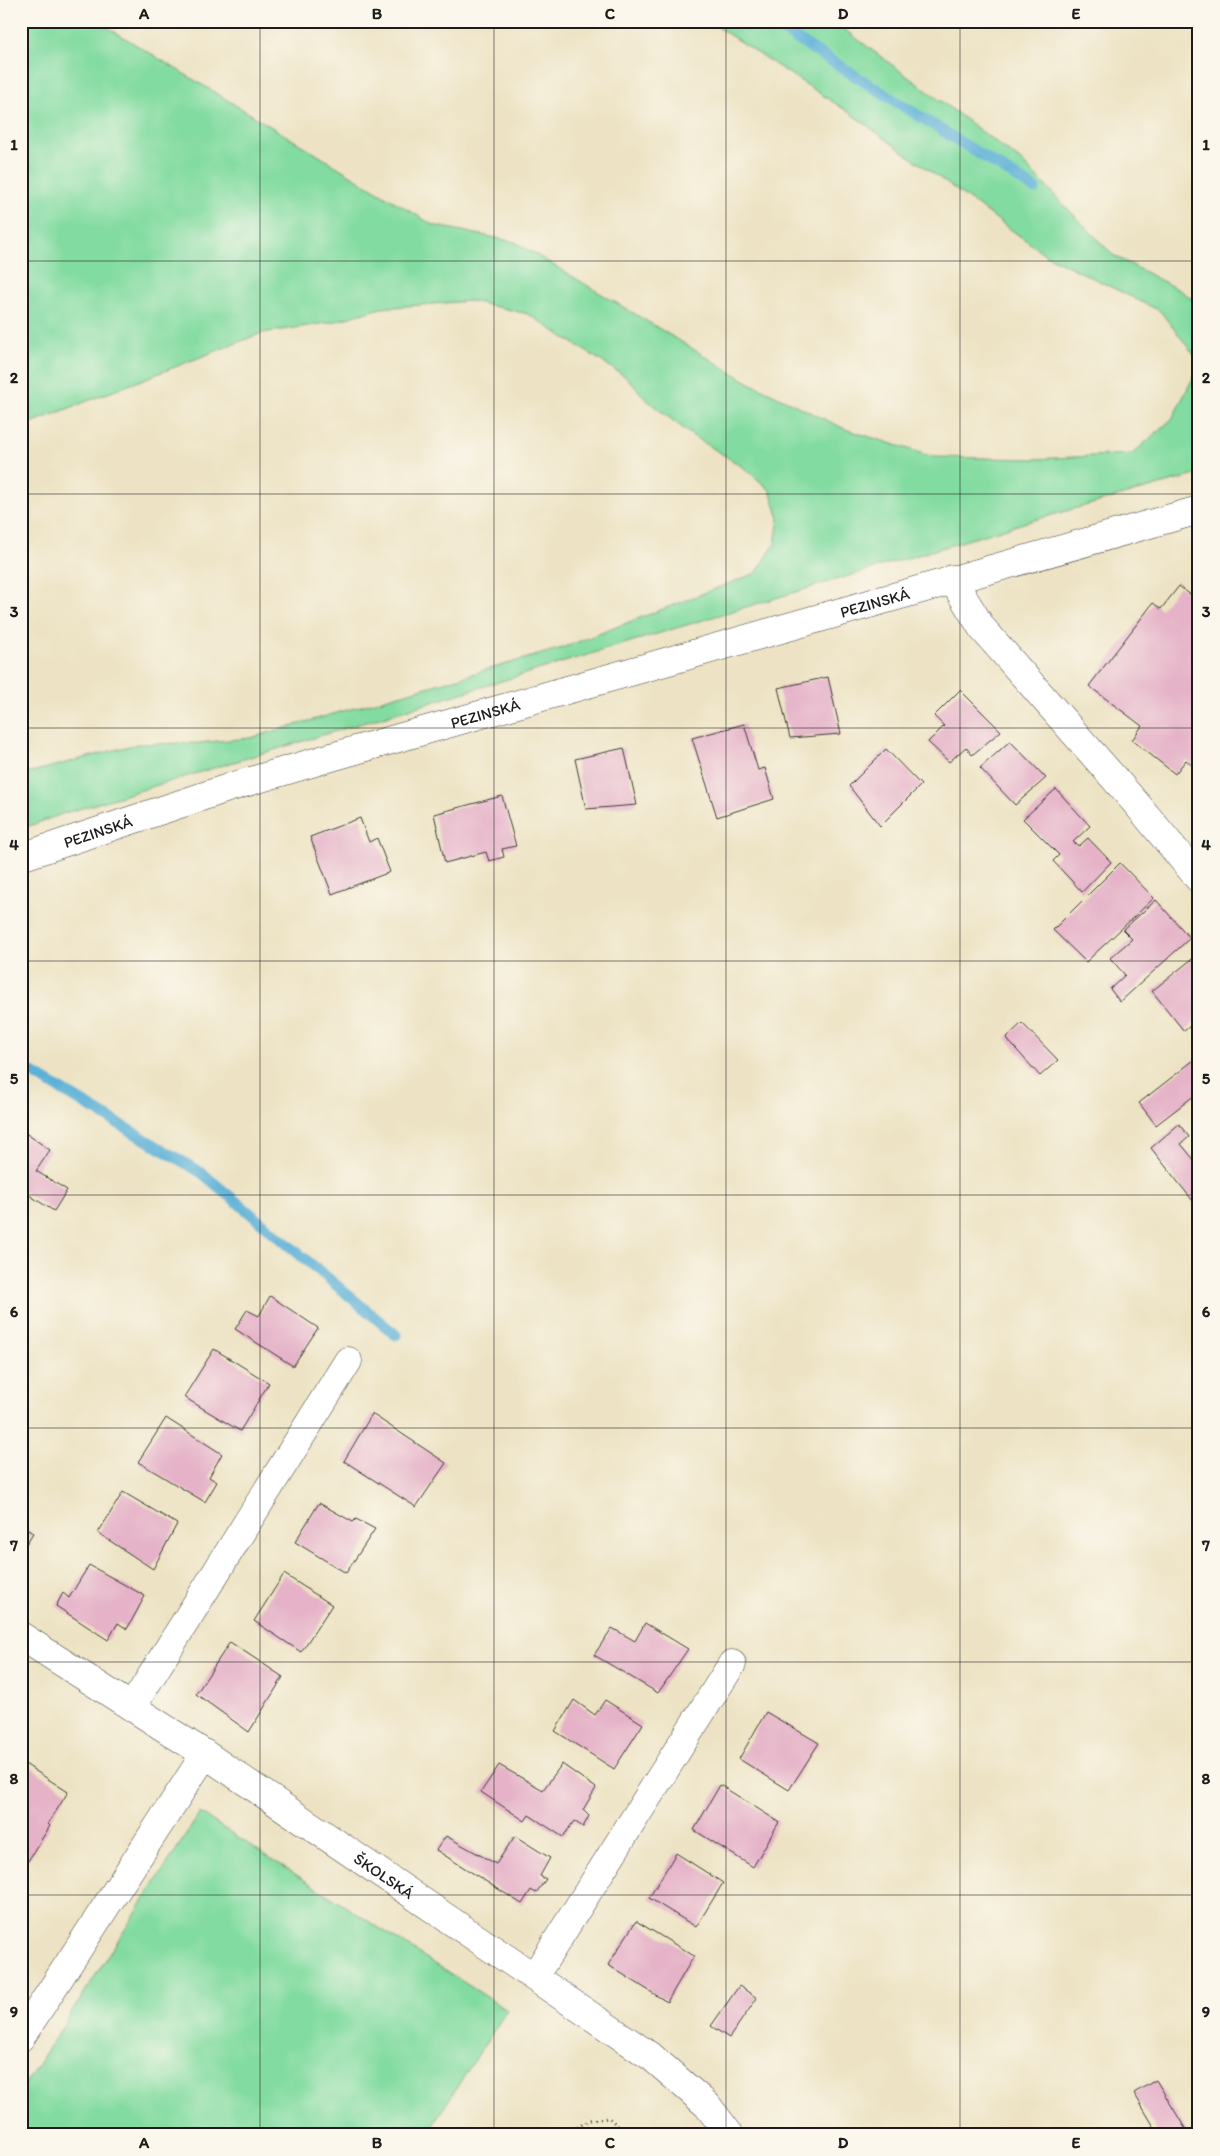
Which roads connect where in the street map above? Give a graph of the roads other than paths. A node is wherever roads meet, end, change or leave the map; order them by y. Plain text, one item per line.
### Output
1 (1199, 510) edge
2 (952, 579) junction
3 (21, 857) edge
4 (1199, 879) edge
5 (348, 1361) dead end
6 (21, 1636) edge
7 (732, 1664) dead end
8 (132, 1706) junction
9 (205, 1754) junction
10 (534, 1977) junction
11 (21, 2036) edge
12 (730, 2135) edge

1 - 2 street, PEZINSKÁ
2 - 3 street, PEZINSKÁ
2 - 4 street
5 - 8 street
6 - 8 street, ŠKOLSKÁ
7 - 10 street
8 - 9 street, ŠKOLSKÁ
9 - 10 street, ŠKOLSKÁ
9 - 11 street
10 - 12 street, ŠKOLSKÁ

